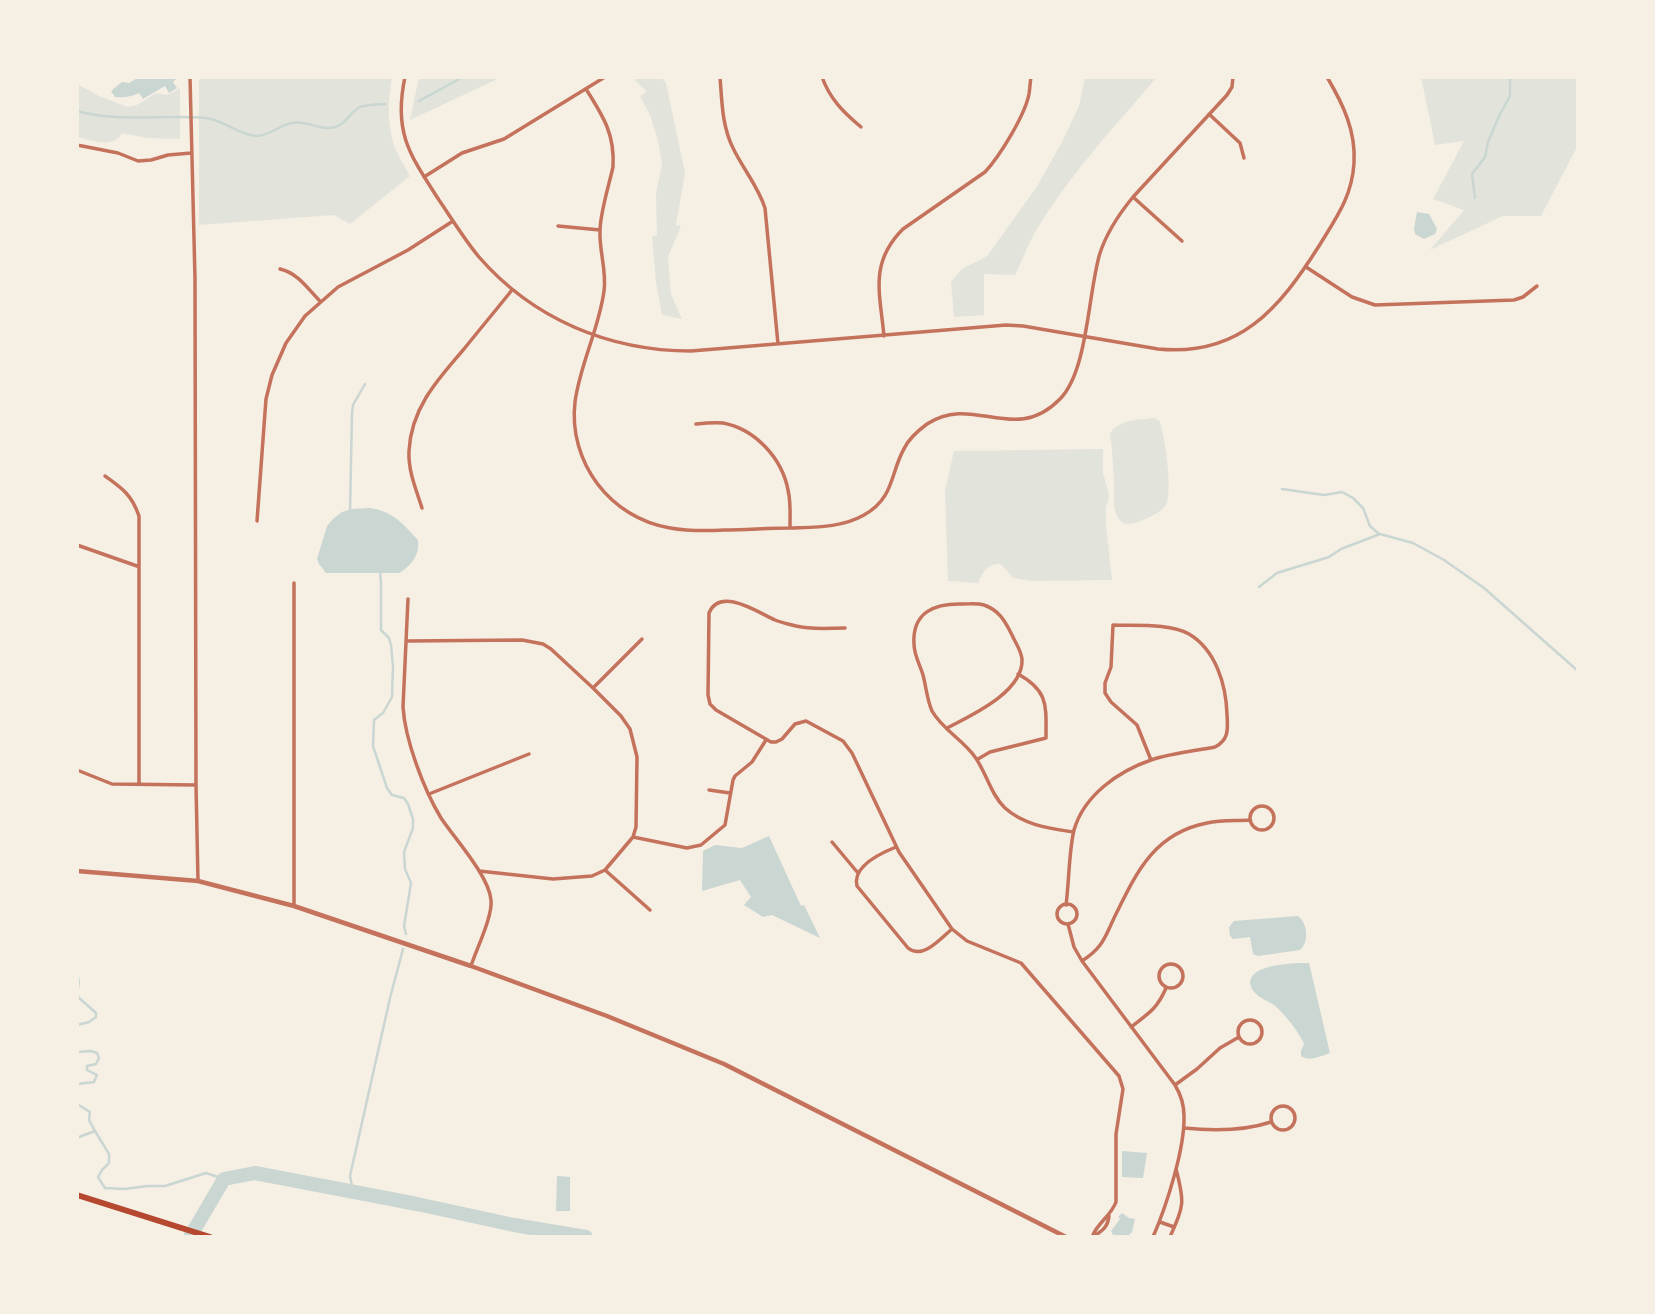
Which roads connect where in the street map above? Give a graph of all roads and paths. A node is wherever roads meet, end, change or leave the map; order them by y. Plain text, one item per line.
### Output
1 (190, 77) edge
2 (405, 77) edge
3 (605, 77) edge
4 (720, 77) edge
5 (822, 77) edge
6 (1031, 77) edge
7 (1233, 77) edge
8 (1327, 77) edge
9 (586, 89) junction
10 (1209, 114) junction
11 (861, 127) dead end
12 (77, 145) edge
13 (191, 153) junction
14 (1244, 158) dead end
15 (424, 177) junction
16 (1133, 197) junction
17 (453, 221) junction
18 (558, 226) dead end
19 (600, 230) junction
20 (1182, 241) dead end
21 (1306, 267) junction
22 (280, 269) dead end
23 (1537, 286) dead end
24 (512, 289) junction
25 (320, 302) junction
26 (592, 336) junction
27 (884, 336) junction
28 (1084, 336) junction
29 (778, 345) junction
30 (696, 424) dead end
31 (105, 475) dead end
32 (422, 508) dead end
33 (257, 521) dead end
34 (790, 527) junction
35 (77, 545) edge
36 (137, 566) junction
37 (293, 583) dead end
38 (408, 599) dead end
39 (845, 628) dead end
40 (642, 639) dead end
41 (407, 641) junction
42 (1018, 674) junction
43 (593, 688) junction
44 (947, 728) junction
45 (766, 740) junction
46 (529, 754) dead end
47 (977, 759) junction
48 (1151, 760) junction
49 (77, 770) edge
50 (139, 784) junction
51 (196, 785) junction
52 (709, 790) dead end
53 (730, 793) junction
54 (429, 794) junction
55 (1250, 820) junction
56 (1073, 832) junction
57 (634, 837) junction
58 (832, 842) dead end
59 (896, 847) junction
60 (605, 870) junction
61 (77, 871) edge
62 (479, 871) junction
63 (858, 873) junction
64 (198, 881) junction
65 (1066, 905) junction
66 (294, 906) junction
67 (650, 909) dead end
68 (1068, 924) junction
69 (952, 929) junction
70 (1082, 961) junction
71 (471, 966) junction
72 (1166, 988) junction
73 (1131, 1027) junction
74 (1239, 1037) junction
75 (1175, 1085) junction
76 (1271, 1122) junction
77 (1184, 1128) junction
78 (1176, 1169) junction
79 (77, 1195) edge
80 (1160, 1222) junction
81 (1174, 1227) junction
82 (209, 1237) edge
83 (1066, 1237) edge
84 (1093, 1237) edge
85 (1153, 1237) edge
86 (1170, 1237) edge

1 - 13 street
2 - 15 street
3 - 9 street
4 - 29 street
5 - 11 street
6 - 27 street
7 - 10 street
8 - 21 street
9 - 15 street
9 - 19 street
10 - 14 street
10 - 16 street
12 - 13 street
13 - 51 street
15 - 17 street
16 - 20 street
16 - 28 street
17 - 24 street
17 - 25 street
18 - 19 street
19 - 26 street
21 - 23 street
21 - 28 street
22 - 25 street
24 - 26 street
24 - 32 street
25 - 33 street
26 - 29 street
26 - 34 street
27 - 28 street
27 - 29 street
28 - 34 street
30 - 34 street
31 - 36 street
35 - 36 street
36 - 50 street
37 - 66 street
38 - 41 street
39 - 45 street
40 - 43 street
41 - 43 street
41 - 54 street
42 - 44 street
42 - 44 street
42 - 47 street
43 - 57 street
44 - 47 street
45 - 53 street
45 - 59 street
46 - 54 street
47 - 56 street
48 - 48 street
48 - 56 street
49 - 50 street
50 - 51 street
51 - 64 street
52 - 53 street
53 - 57 street
54 - 62 street
55 - 55 street
55 - 70 street
56 - 65 street
57 - 60 street
58 - 63 street
59 - 63 street
59 - 69 street
60 - 62 street
60 - 67 street
61 - 64 street
62 - 71 street
63 - 69 street
64 - 66 street
65 - 68 street
65 - 68 street
66 - 71 street
68 - 70 street
69 - 84 street
70 - 73 street
71 - 83 street
72 - 72 street
72 - 73 street
73 - 75 street
74 - 74 street
74 - 75 street
75 - 77 street
76 - 76 street
76 - 77 street
77 - 78 street
78 - 80 street
78 - 81 street
79 - 82 main road
80 - 81 street
80 - 85 street
81 - 86 street

